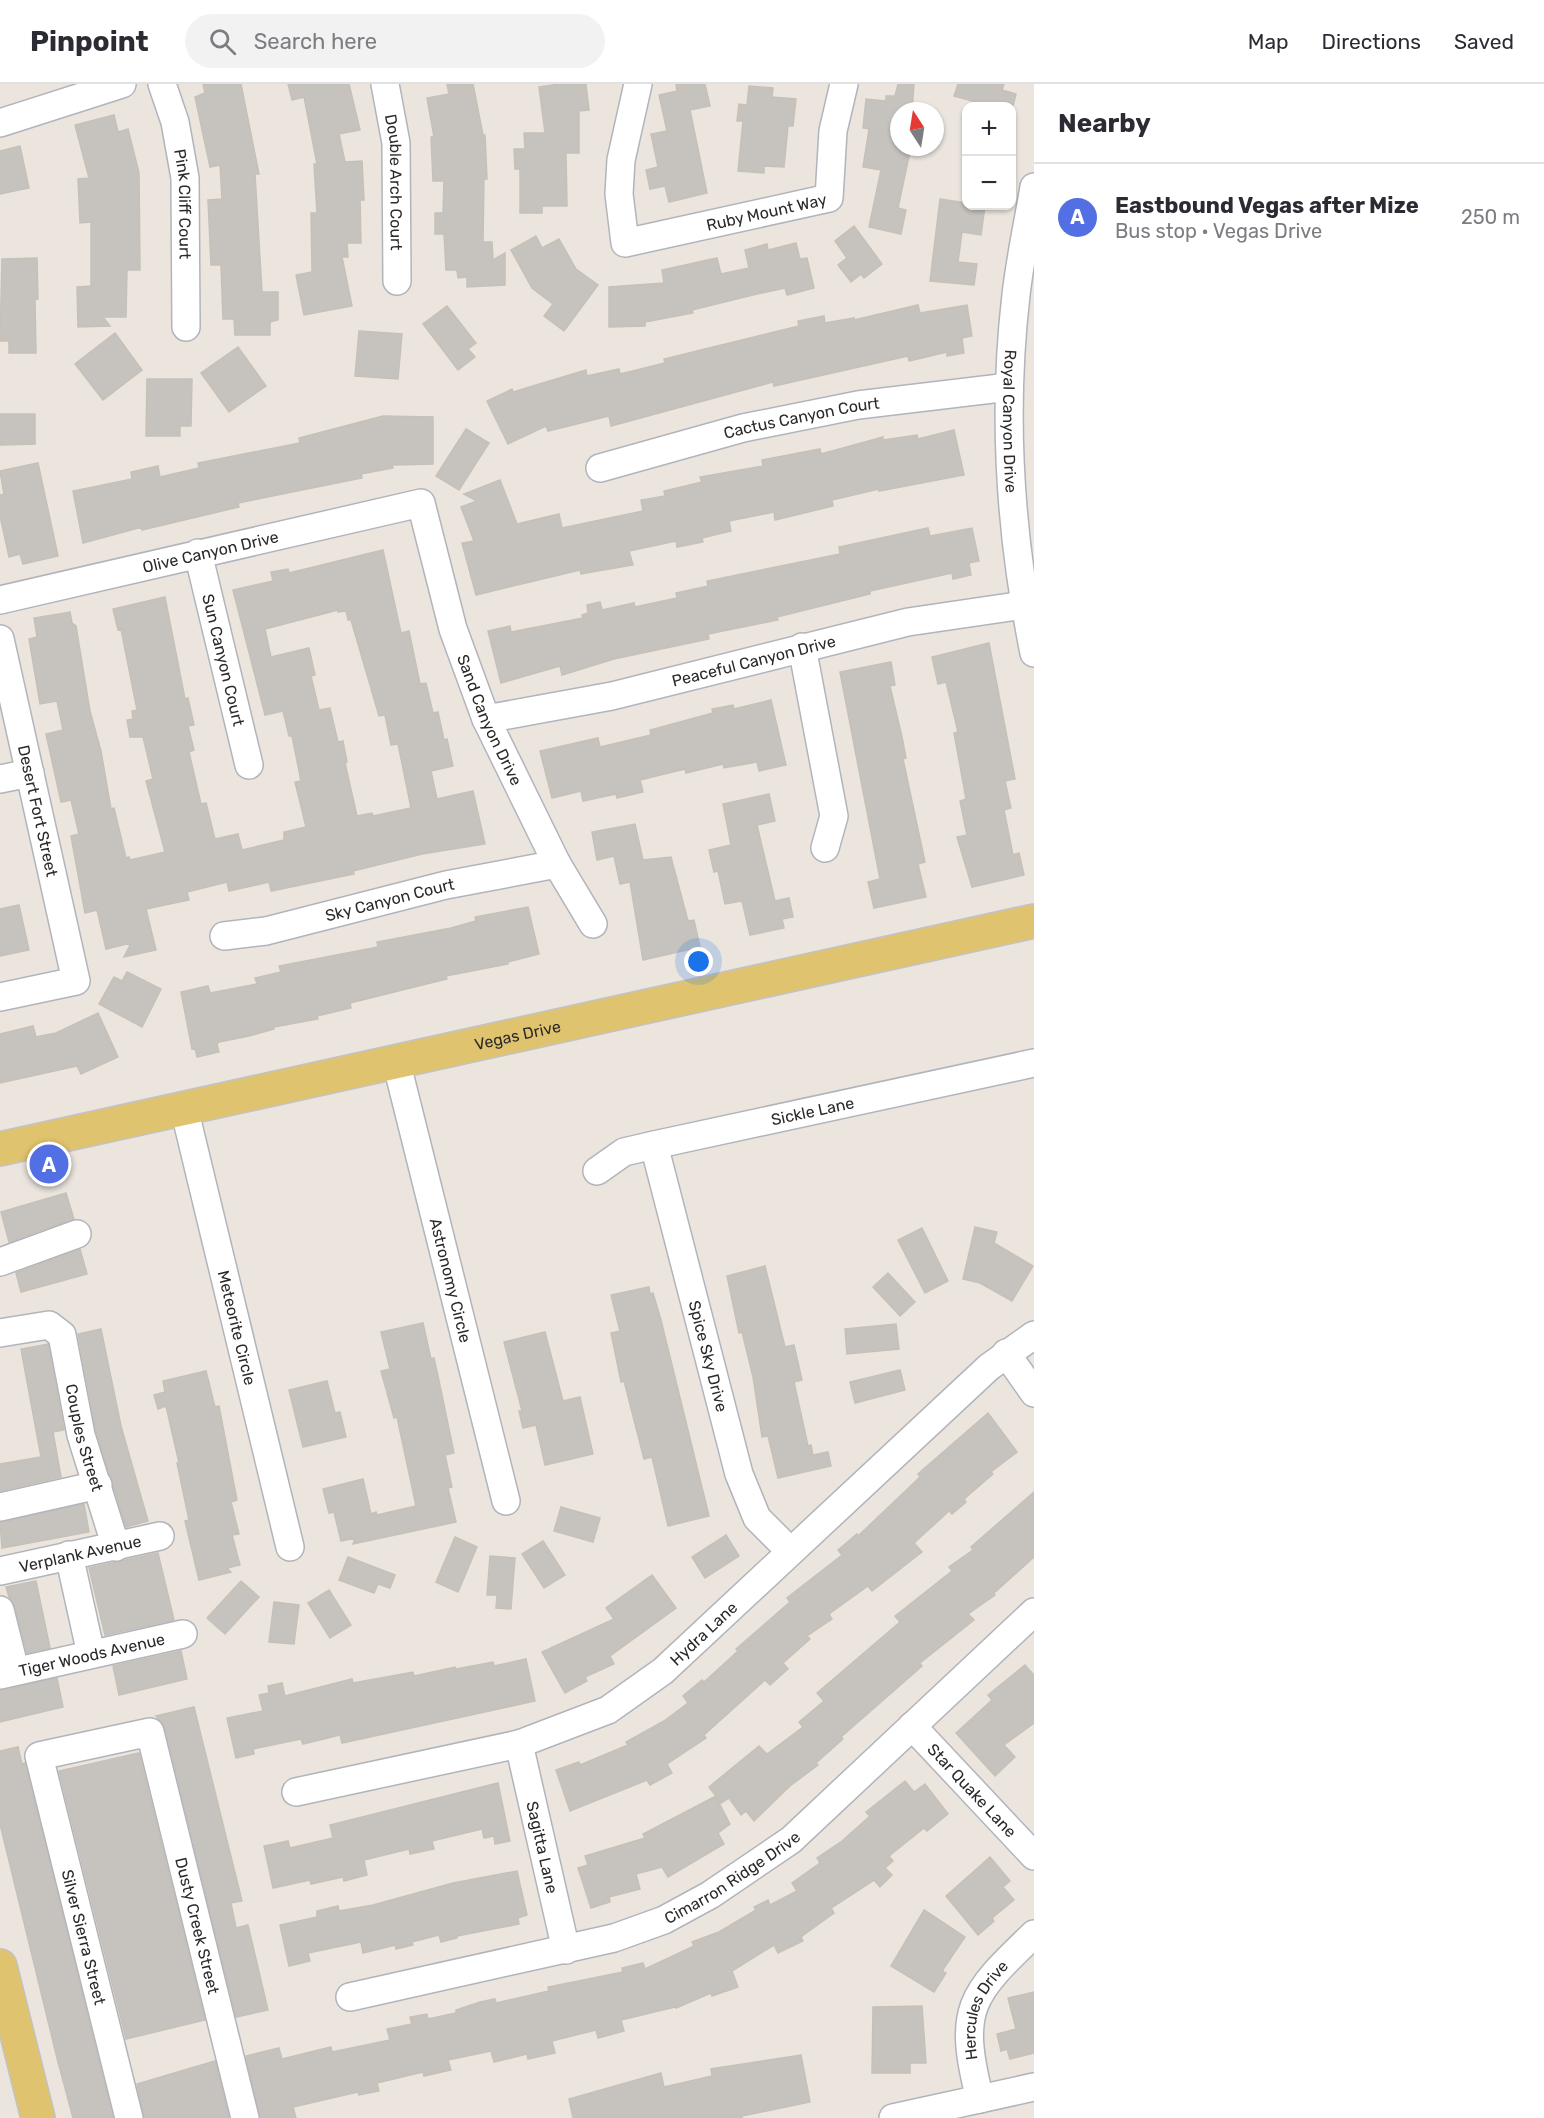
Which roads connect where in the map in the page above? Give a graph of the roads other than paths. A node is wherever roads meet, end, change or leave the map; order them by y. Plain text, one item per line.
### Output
1 (122, 84) edge
2 (162, 84) edge
3 (385, 84) edge
4 (638, 84) edge
5 (844, 84) edge
6 (0, 123) edge
7 (1034, 188) edge
8 (397, 281) dead end
9 (186, 327) dead end
10 (1009, 387) junction
11 (600, 468) dead end
12 (1022, 492) edge
13 (421, 503) joint
14 (198, 553) junction
15 (0, 600) edge
16 (1024, 605) junction
17 (0, 639) edge
18 (802, 647) junction
19 (1034, 653) edge
20 (486, 719) junction
21 (249, 765) dead end
22 (30, 772) junction
23 (0, 779) edge
24 (825, 848) dead end
25 (557, 864) junction
26 (593, 924) dead end
27 (1033, 928) edge
28 (224, 936) dead end
29 (0, 998) edge
30 (396, 1061) junction
31 (1034, 1064) edge
32 (184, 1108) junction
33 (654, 1145) junction
34 (0, 1149) edge
35 (597, 1171) dead end
36 (77, 1234) dead end
37 (0, 1262) edge
38 (0, 1333) edge
39 (1034, 1335) edge
40 (1006, 1353) junction
41 (1034, 1393) edge
42 (98, 1485) junction
43 (506, 1501) dead end
44 (0, 1507) edge
45 (160, 1536) dead end
46 (116, 1547) junction
47 (290, 1547) dead end
48 (790, 1551) junction
49 (69, 1555) junction
50 (0, 1571) edge
51 (0, 1610) edge
52 (1034, 1612) edge
53 (183, 1634) dead end
54 (91, 1654) junction
55 (7, 1672) edge
56 (912, 1726) junction
57 (150, 1732) joint
58 (519, 1744) junction
59 (296, 1792) dead end
60 (1034, 1856) edge
61 (1034, 1934) edge
62 (566, 1950) junction
63 (0, 1966) edge
64 (350, 1997) dead end
65 (1034, 2087) edge
66 (980, 2099) junction
67 (38, 2118) edge
68 (129, 2118) edge
69 (245, 2118) edge
70 (893, 2118) edge

1 - 6 street
2 - 9 street, Pink Cliff Court
3 - 8 street, Double Arch Court
4 - 5 street, Ruby Mount Way
7 - 10 street, Royal Canyon Drive
10 - 11 street, Cactus Canyon Court
10 - 12 street, Royal Canyon Drive
12 - 16 street, Royal Canyon Drive
13 - 14 street, Olive Canyon Drive
13 - 20 street, Sand Canyon Drive
14 - 15 street, Olive Canyon Drive
14 - 21 street, Sun Canyon Court
16 - 18 street, Peaceful Canyon Drive
16 - 19 street, Royal Canyon Drive
17 - 22 street, Desert Fort Street
18 - 20 street, Peaceful Canyon Drive
18 - 24 street
20 - 25 street, Sand Canyon Drive
22 - 23 street
22 - 29 street, Desert Fort Street
25 - 26 street, Sand Canyon Drive
25 - 28 street, Sky Canyon Court
27 - 30 main road, Vegas Drive
30 - 32 main road, Vegas Drive
30 - 43 street, Astronomy Circle
31 - 33 street, Sickle Lane
32 - 34 main road, Vegas Drive
32 - 47 street, Meteorite Circle
33 - 35 street, Sickle Lane
33 - 48 street, Spice Sky Drive
36 - 37 street
38 - 42 street, Couples Street
39 - 40 street, Hydra Lane
40 - 41 street
40 - 48 street, Hydra Lane
42 - 44 street
42 - 46 street, Couples Street
45 - 46 street, Verplank Avenue
46 - 49 street, Verplank Avenue
48 - 58 street, Hydra Lane
49 - 50 street, Verplank Avenue
49 - 54 street
51 - 55 street
52 - 56 street, Cimarron Ridge Drive
53 - 54 street, Tiger Woods Avenue
54 - 55 street, Tiger Woods Avenue
56 - 60 street, Star Quake Lane
56 - 62 street, Cimarron Ridge Drive
57 - 68 street, Silver Sierra Street
57 - 69 street, Dusty Creek Street
58 - 59 street, Hydra Lane
58 - 62 street, Sagitta Lane
61 - 66 street, Hercules Drive
62 - 64 street, Cimarron Ridge Drive
63 - 67 main road
65 - 66 street
66 - 70 street

